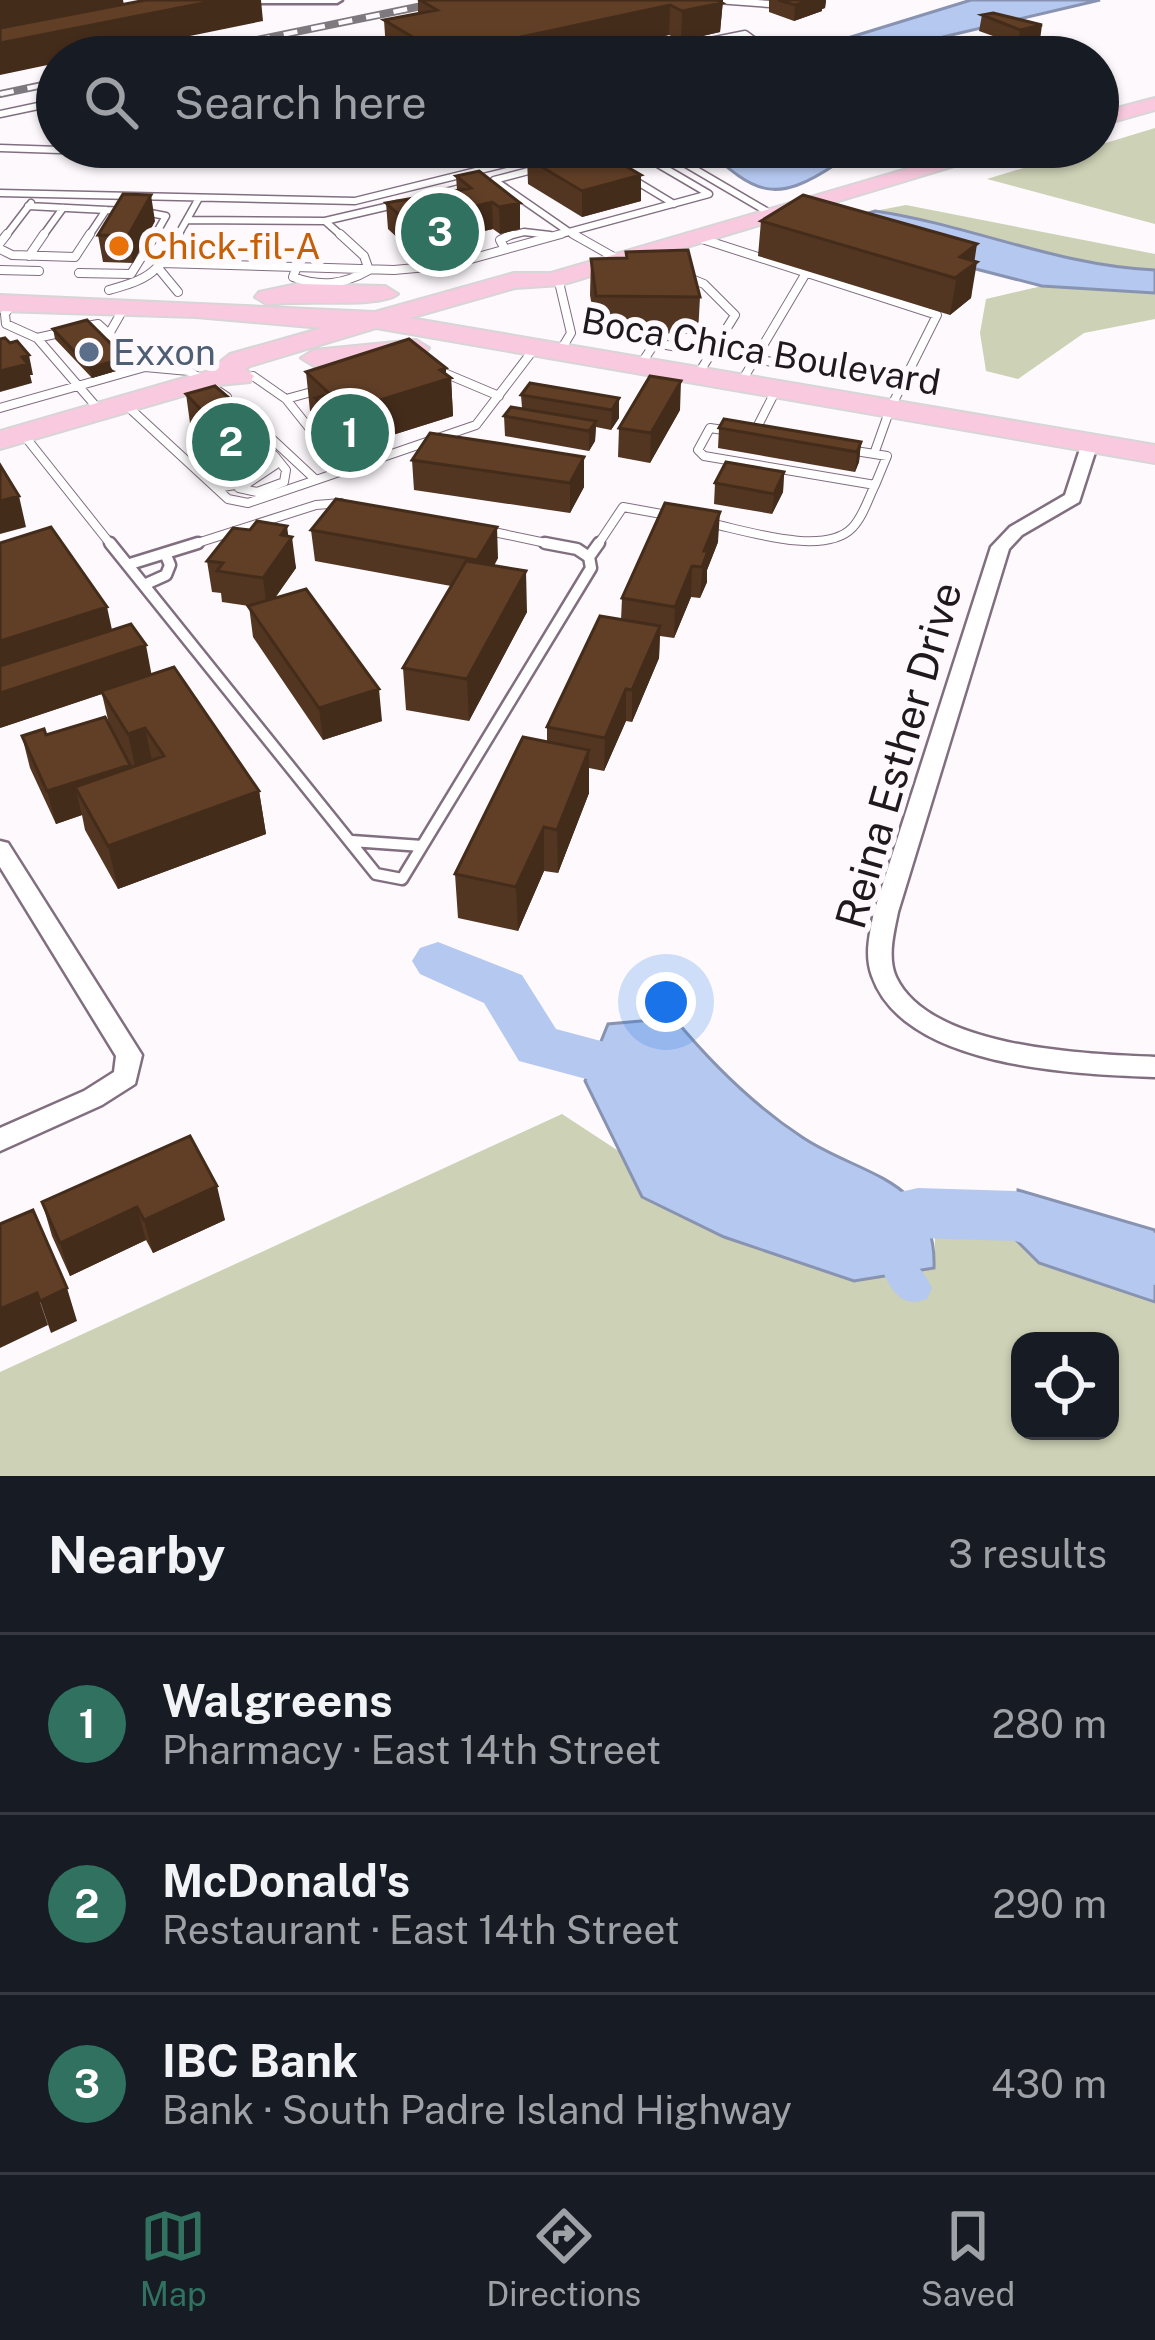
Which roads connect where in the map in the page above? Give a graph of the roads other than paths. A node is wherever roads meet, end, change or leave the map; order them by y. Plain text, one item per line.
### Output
1 (256, 0) edge
2 (333, 0) edge
3 (717, 0) edge
4 (770, 4) dead end
5 (1155, 104) edge
6 (36, 106) edge
7 (0, 114) edge
8 (1119, 114) edge
9 (0, 148) edge
10 (36, 149) edge
11 (488, 168) edge
12 (541, 168) edge
13 (615, 168) edge
14 (664, 168) edge
15 (695, 168) edge
16 (933, 168) edge
17 (480, 170) junction
18 (712, 178) junction
19 (494, 180) junction
20 (691, 184) junction
21 (394, 191) junction
22 (0, 194) edge
23 (37, 194) junction
24 (115, 196) junction
25 (428, 196) junction
26 (199, 199) junction
27 (406, 201) junction
28 (674, 203) junction
29 (28, 206) junction
30 (532, 206) junction
31 (442, 207) edge
32 (63, 208) junction
33 (106, 210) junction
34 (517, 210) edge
35 (773, 214) junction
36 (187, 220) junction
37 (325, 221) junction
38 (569, 232) junction
39 (695, 237) junction
40 (0, 246) edge
41 (29, 256) junction
42 (637, 259) junction
43 (161, 266) junction
44 (670, 269) edge
45 (0, 270) edge
46 (369, 270) junction
47 (39, 272) dead end
48 (79, 273) dead end
49 (806, 273) junction
50 (555, 279) junction
51 (178, 292) junction
52 (510, 292) junction
53 (117, 298) junction
54 (262, 304) junction
55 (3, 308) edge
56 (365, 319) junction
57 (415, 328) junction
58 (109, 334) junction
59 (37, 338) junction
60 (97, 338) edge
61 (120, 344) junction
62 (62, 346) edge
63 (107, 348) edge
64 (47, 350) junction
65 (273, 351) junction
66 (546, 351) junction
67 (132, 355) junction
68 (72, 356) edge
69 (314, 358) junction
70 (118, 359) edge
71 (57, 361) junction
72 (705, 364) junction
73 (422, 365) edge
74 (145, 367) junction
75 (84, 369) edge
76 (748, 371) junction
77 (68, 373) junction
78 (253, 376) junction
79 (220, 386) junction
80 (79, 387) junction
81 (325, 388) edge
82 (776, 390) junction
83 (499, 396) junction
84 (896, 396) junction
85 (286, 400) junction
86 (0, 408) edge
87 (112, 408) junction
88 (11, 437) edge
89 (772, 438) edge
90 (1090, 443) junction
91 (745, 448) junction
92 (837, 448) edge
93 (270, 451) junction
94 (874, 454) junction
95 (1155, 454) edge
96 (356, 466) junction
97 (316, 480) junction
98 (875, 485) junction
99 (216, 488) junction
100 (239, 488) junction
101 (364, 505) edge
102 (471, 527) edge
103 (165, 553) junction
104 (590, 557) junction
105 (130, 564) junction
106 (146, 584) junction
107 (349, 840) junction
108 (422, 846) junction
109 (0, 849) edge
110 (1155, 1067) edge
111 (0, 1140) edge

1 - 2 street
3 - 4 lane
5 - 8 main road
6 - 7 lane
9 - 10 lane
11 - 17 lane
12 - 19 lane
13 - 28 lane
14 - 20 lane
15 - 18 lane
16 - 35 main road
17 - 19 lane
17 - 21 lane
18 - 20 lane
18 - 35 lane
19 - 25 lane
19 - 30 lane
20 - 28 lane
21 - 26 lane
21 - 27 lane
22 - 23 lane
23 - 24 lane
23 - 29 lane
24 - 26 lane
24 - 33 lane
25 - 27 lane
25 - 31 lane
26 - 36 lane
27 - 37 lane
28 - 38 lane
29 - 32 lane
29 - 40 lane
30 - 34 lane
30 - 38 lane
32 - 33 lane
32 - 41 lane
33 - 41 lane
33 - 48 lane
35 - 39 main road
36 - 37 lane
36 - 43 lane
37 - 46 lane
38 - 42 lane
38 - 46 lane
39 - 42 main road
39 - 49 lane
40 - 41 lane
42 - 50 main road
43 - 46 lane
43 - 51 lane
43 - 53 lane
44 - 72 lane
45 - 47 lane
49 - 76 lane
49 - 84 lane
50 - 52 main road
50 - 66 lane
51 - 53 main road, Boca Chica Boulevard
51 - 54 main road, Boca Chica Boulevard
52 - 54 main road
52 - 56 main road
52 - 57 main road
52 - 66 main road
53 - 54 main road, Boca Chica Boulevard
53 - 55 main road, Boca Chica Boulevard
53 - 58 lane
54 - 56 main road, Boca Chica Boulevard
54 - 65 main road
55 - 59 lane
56 - 57 main road, Boca Chica Boulevard
56 - 65 main road
57 - 66 main road, Boca Chica Boulevard
57 - 69 main road
58 - 59 lane
58 - 60 lane
58 - 61 lane
59 - 64 lane
61 - 63 lane
61 - 67 lane
62 - 64 lane
64 - 71 lane
65 - 79 main road
66 - 69 main road
66 - 72 main road, Boca Chica Boulevard
66 - 83 lane
67 - 70 lane
67 - 74 lane
68 - 71 lane
69 - 78 main road
71 - 77 lane
72 - 76 main road, Boca Chica Boulevard
73 - 83 lane
74 - 79 lane
74 - 80 lane
75 - 77 lane
76 - 82 main road, Boca Chica Boulevard
76 - 84 lane
77 - 80 lane
78 - 79 main road
78 - 85 lane
79 - 87 main road
80 - 86 lane
80 - 87 lane
81 - 85 lane
82 - 84 main road, Boca Chica Boulevard
82 - 91 lane
83 - 96 lane
84 - 90 main road, Boca Chica Boulevard
84 - 94 lane
85 - 96 lane
87 - 88 main road
87 - 99 lane
88 - 105 lane
89 - 91 lane
90 - 95 main road, Boca Chica Boulevard
90 - 110 street, Reina Esther Drive
91 - 91 lane
91 - 98 lane
92 - 94 lane
93 - 97 lane
93 - 100 lane
93 - 100 lane
94 - 98 lane
96 - 97 lane
97 - 99 lane
98 - 104 lane
99 - 100 lane
101 - 103 lane
102 - 104 lane
103 - 105 lane
103 - 106 lane
104 - 108 lane
105 - 106 lane
106 - 107 lane
107 - 108 lane
107 - 108 lane
109 - 111 street

